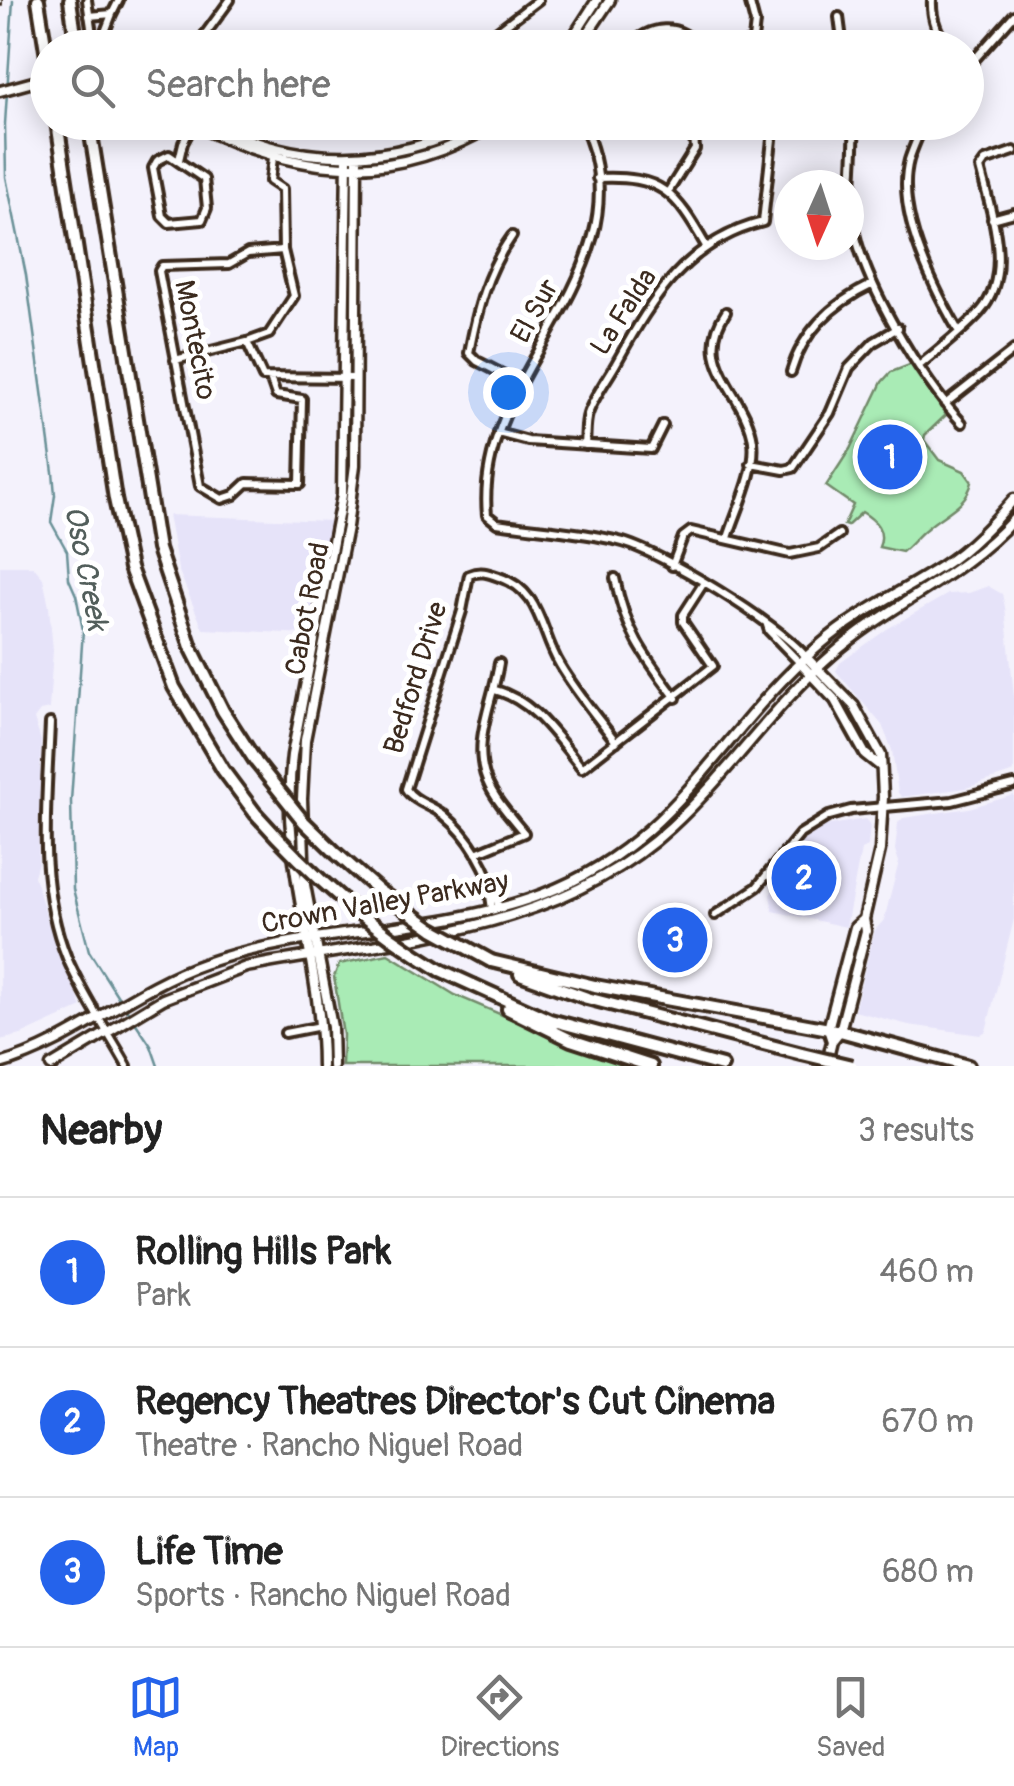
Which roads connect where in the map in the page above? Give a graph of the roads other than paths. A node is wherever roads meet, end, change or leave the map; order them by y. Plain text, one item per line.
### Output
1 (38, 0) edge
2 (70, 0) edge
3 (87, 0) edge
4 (119, 0) edge
5 (230, 0) edge
6 (538, 0) edge
7 (597, 0) edge
8 (610, 0) edge
9 (749, 0) edge
10 (932, 0) edge
11 (112, 14) junction
12 (1014, 15) edge
13 (90, 16) junction
14 (838, 16) dead end
15 (43, 30) edge
16 (75, 30) edge
17 (92, 30) edge
18 (106, 30) edge
19 (208, 30) edge
20 (499, 30) edge
21 (578, 30) edge
22 (590, 30) edge
23 (754, 30) edge
24 (840, 30) edge
25 (937, 30) edge
26 (984, 49) edge
27 (30, 82) edge
28 (0, 91) edge
29 (60, 140) edge
30 (92, 140) edge
31 (183, 140) edge
32 (230, 140) edge
33 (249, 140) edge
34 (436, 140) edge
35 (462, 140) edge
36 (588, 140) edge
37 (695, 140) edge
38 (774, 140) edge
39 (854, 140) edge
40 (917, 140) edge
41 (182, 143) junction
42 (1014, 151) edge
43 (169, 155) junction
44 (273, 158) junction
45 (179, 160) junction
46 (352, 162) junction
47 (597, 178) junction
48 (668, 192) junction
49 (1014, 213) edge
50 (992, 219) junction
51 (512, 236) dead end
52 (706, 246) junction
53 (282, 250) junction
54 (873, 284) junction
55 (726, 312) dead end
56 (898, 328) junction
57 (959, 332) junction
58 (247, 342) junction
59 (1014, 350) edge
60 (175, 360) junction
61 (920, 364) junction
62 (791, 372) dead end
63 (270, 378) junction
64 (349, 378) junction
65 (520, 383) junction
66 (945, 404) junction
67 (962, 423) dead end
68 (663, 425) dead end
69 (498, 433) junction
70 (584, 444) junction
71 (751, 464) junction
72 (1014, 500) edge
73 (1014, 519) edge
74 (839, 534) dead end
75 (728, 538) junction
76 (977, 539) junction
77 (985, 548) junction
78 (672, 566) junction
79 (615, 578) dead end
80 (703, 584) junction
81 (803, 660) junction
82 (500, 664) dead end
83 (814, 671) junction
84 (495, 690) junction
85 (676, 698) junction
86 (50, 723) dead end
87 (616, 742) junction
88 (879, 765) junction
89 (1014, 784) edge
90 (883, 809) junction
91 (476, 854) junction
92 (496, 909) junction
93 (714, 916) dead end
94 (864, 920) junction
95 (310, 940) junction
96 (313, 954) junction
97 (491, 961) junction
98 (496, 998) junction
99 (99, 1020) junction
100 (321, 1026) junction
101 (107, 1032) junction
102 (286, 1033) dead end
103 (833, 1034) junction
104 (0, 1064) edge
105 (51, 1066) edge
106 (127, 1066) edge
107 (322, 1066) edge
108 (334, 1066) edge
109 (651, 1066) edge
110 (722, 1066) edge
111 (826, 1066) edge
112 (852, 1066) edge
113 (968, 1066) edge

1 - 15 highway
2 - 16 highway
3 - 13 street
4 - 11 street
5 - 19 street
6 - 20 street
7 - 21 main road
8 - 22 main road
9 - 23 street
10 - 25 street
11 - 13 street
11 - 18 street
12 - 26 street
13 - 17 street
14 - 24 street
27 - 28 main road
29 - 98 highway, bridge
30 - 97 highway, bridge
31 - 41 street
32 - 44 main road
33 - 46 main road
34 - 46 main road
35 - 46 main road
36 - 47 street, El Sur
37 - 48 street
38 - 52 street, La Falda
39 - 54 street
40 - 57 street
41 - 43 street
41 - 45 street
42 - 50 street
43 - 45 street
43 - 45 street
44 - 46 main road
44 - 53 street
46 - 64 main road, Cabot Road
47 - 48 street
47 - 65 street, El Sur
48 - 52 street
49 - 50 street
50 - 57 street
51 - 65 street
52 - 70 street, La Falda
53 - 58 street
53 - 60 street, Montecito
54 - 56 street
54 - 62 street
55 - 71 street
56 - 61 street
56 - 71 street
57 - 61 street
58 - 60 street
58 - 63 street
59 - 66 street
60 - 63 street, Montecito
61 - 66 street
63 - 64 street
64 - 95 main road, Cabot Road
65 - 69 street, El Sur
66 - 67 street
68 - 70 street
69 - 70 street
69 - 78 street, El Sur
71 - 75 street
72 - 76 main road, Crown Valley Parkway
73 - 77 main road, Crown Valley Parkway
74 - 75 street
75 - 78 street
76 - 77 main road
76 - 81 main road, Crown Valley Parkway
77 - 83 main road, Crown Valley Parkway
78 - 80 street
79 - 85 street
80 - 81 street
80 - 85 street
81 - 83 main road
81 - 92 main road, Crown Valley Parkway
82 - 84 street
83 - 88 main road
83 - 88 main road
83 - 96 main road, Crown Valley Parkway
84 - 87 street
84 - 91 street
85 - 87 street
86 - 99 street
87 - 91 street, Bedford Drive
88 - 90 main road
89 - 90 street
90 - 93 street
90 - 94 main road
91 - 92 street
92 - 95 main road, Crown Valley Parkway
94 - 103 main road
94 - 103 main road
95 - 96 main road, Cabot Road
95 - 99 main road, Crown Valley Parkway
96 - 100 main road, Cabot Road
96 - 101 main road, Crown Valley Parkway
96 - 108 main road, Cabot Road
97 - 103 highway
97 - 112 highway, bridge
98 - 109 highway
98 - 110 highway
99 - 101 street
99 - 104 main road, Crown Valley Parkway
100 - 102 street
100 - 107 main road, Cabot Road
101 - 105 main road, Crown Valley Parkway
101 - 106 street
103 - 111 main road
103 - 113 highway

